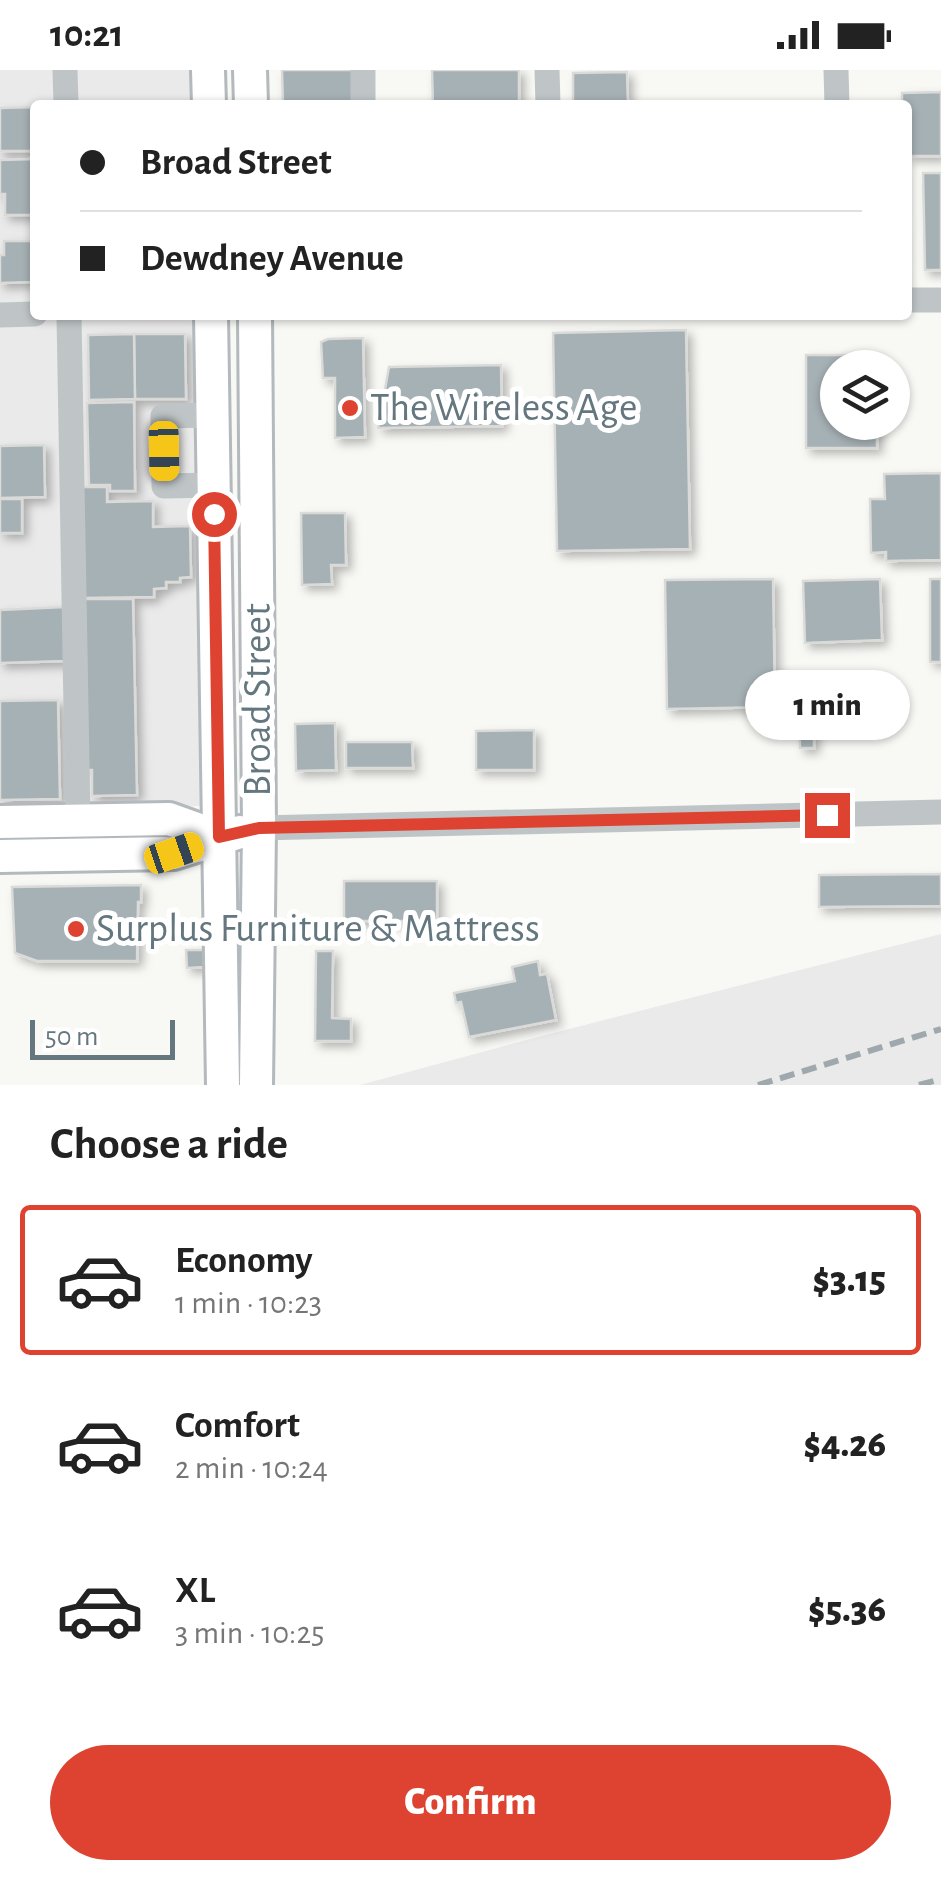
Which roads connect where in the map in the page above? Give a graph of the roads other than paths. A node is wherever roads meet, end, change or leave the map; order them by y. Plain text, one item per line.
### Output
1 (65, 70) edge
2 (208, 70) edge
3 (250, 70) edge
4 (363, 70) edge
5 (547, 70) edge
6 (836, 70) edge
7 (66, 100) edge
8 (209, 100) edge
9 (250, 100) edge
10 (363, 100) edge
11 (548, 100) edge
12 (837, 100) edge
13 (912, 300) edge
14 (941, 300) edge
15 (30, 314) edge
16 (0, 315) edge
17 (69, 320) edge
18 (212, 320) edge
19 (255, 320) edge
20 (213, 415) junction
21 (214, 485) junction
22 (941, 812) edge
23 (78, 821) junction
24 (0, 822) edge
25 (259, 828) junction
26 (219, 837) junction
27 (0, 856) edge
28 (223, 1085) edge
29 (256, 1085) edge

1 - 7 street
2 - 8 main road
3 - 9 main road
4 - 10 street
5 - 11 street
6 - 12 street
13 - 14 street
15 - 16 street
17 - 23 street
18 - 20 main road, Broad Street
19 - 25 main road, Broad Street
20 - 21 main road, Broad Street
20 - 21 street
21 - 26 main road, Broad Street
22 - 25 street
23 - 24 main road
23 - 26 main road
25 - 26 main road
25 - 29 main road, Broad Street
26 - 27 main road
26 - 28 main road, Broad Street

